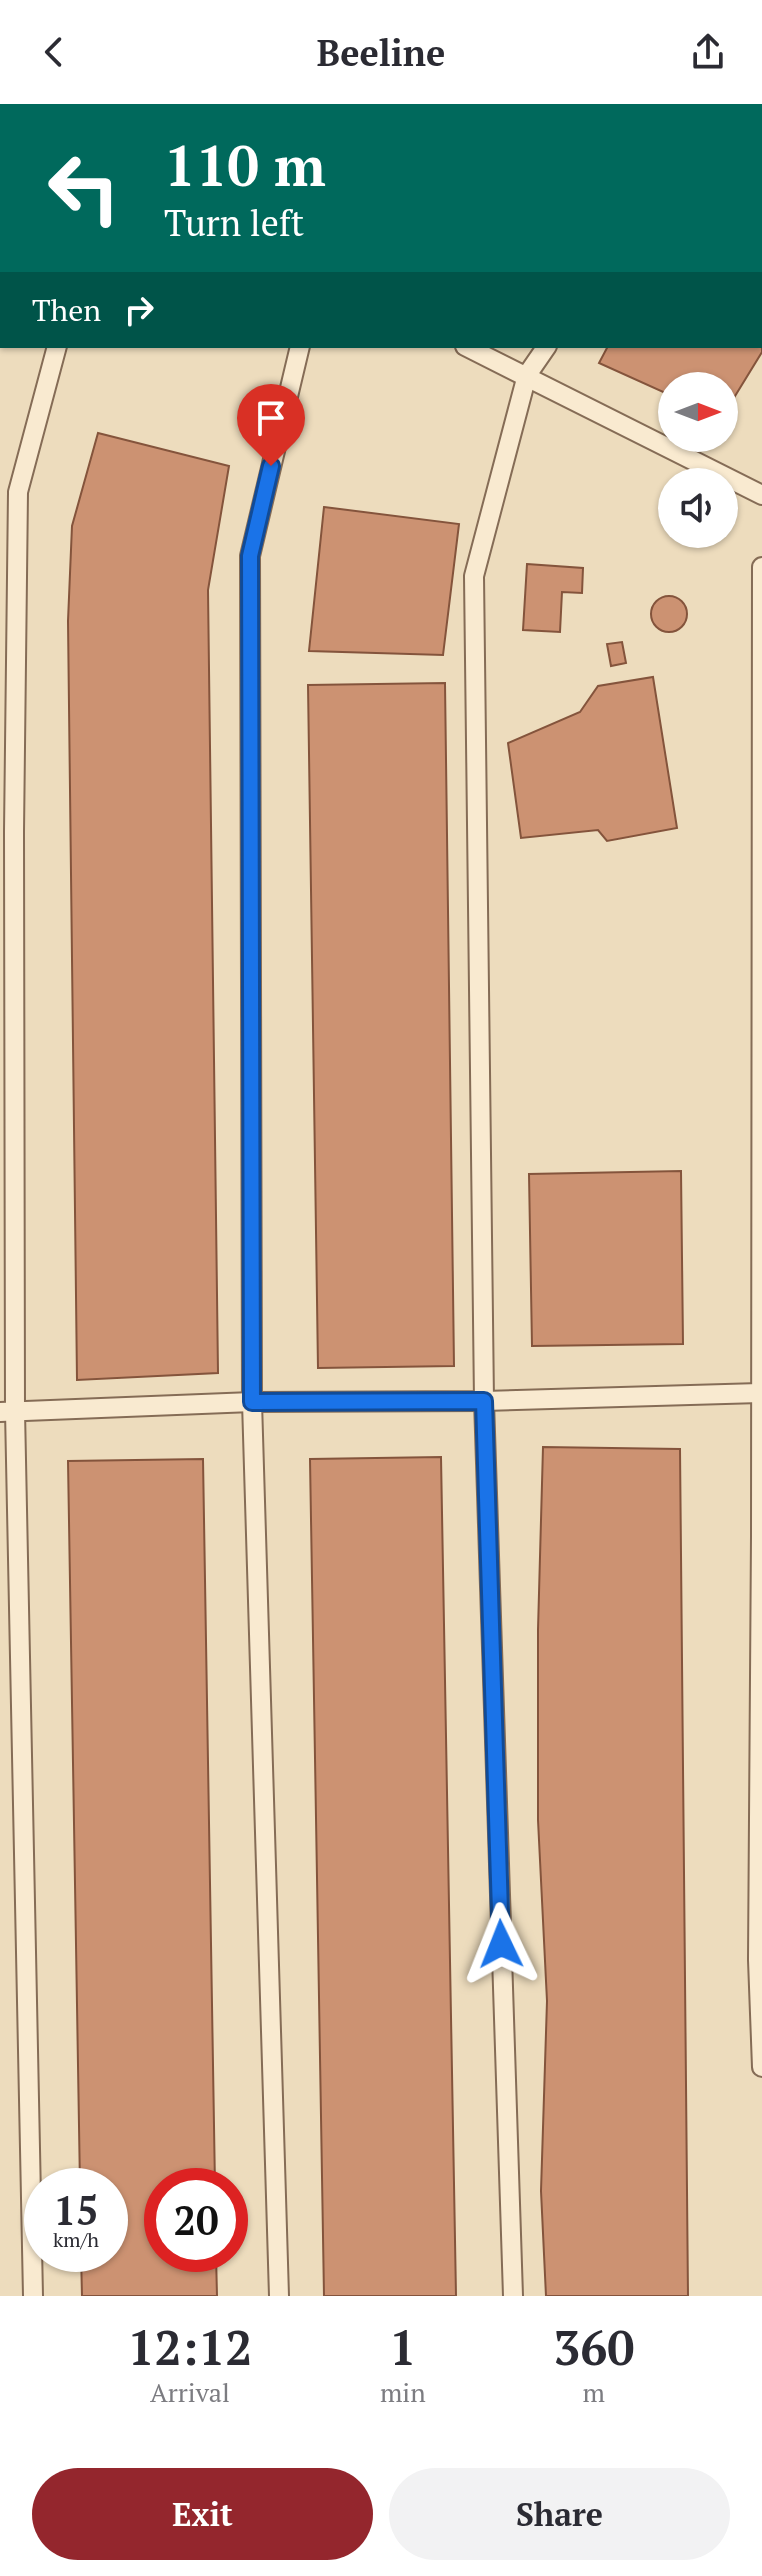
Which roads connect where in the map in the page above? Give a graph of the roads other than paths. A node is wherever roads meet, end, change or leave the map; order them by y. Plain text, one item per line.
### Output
1 (56, 348) edge
2 (300, 348) edge
3 (469, 348) edge
4 (546, 348) edge
5 (527, 375) junction
6 (762, 495) edge
7 (762, 567) edge
8 (762, 576) edge
9 (760, 1393) edge
10 (484, 1401) junction
11 (252, 1402) junction
12 (8, 1412) edge
13 (762, 1536) edge
14 (762, 2067) edge
15 (33, 2296) edge
16 (279, 2296) edge
17 (513, 2296) edge

1 - 12 lane
2 - 11 lane
3 - 5 lane
4 - 5 lane
5 - 6 lane
5 - 10 lane
7 - 8 lane
8 - 9 lane
9 - 10 lane
9 - 13 lane
10 - 11 lane
10 - 17 lane
11 - 12 lane
11 - 16 lane
12 - 15 lane
13 - 14 lane

